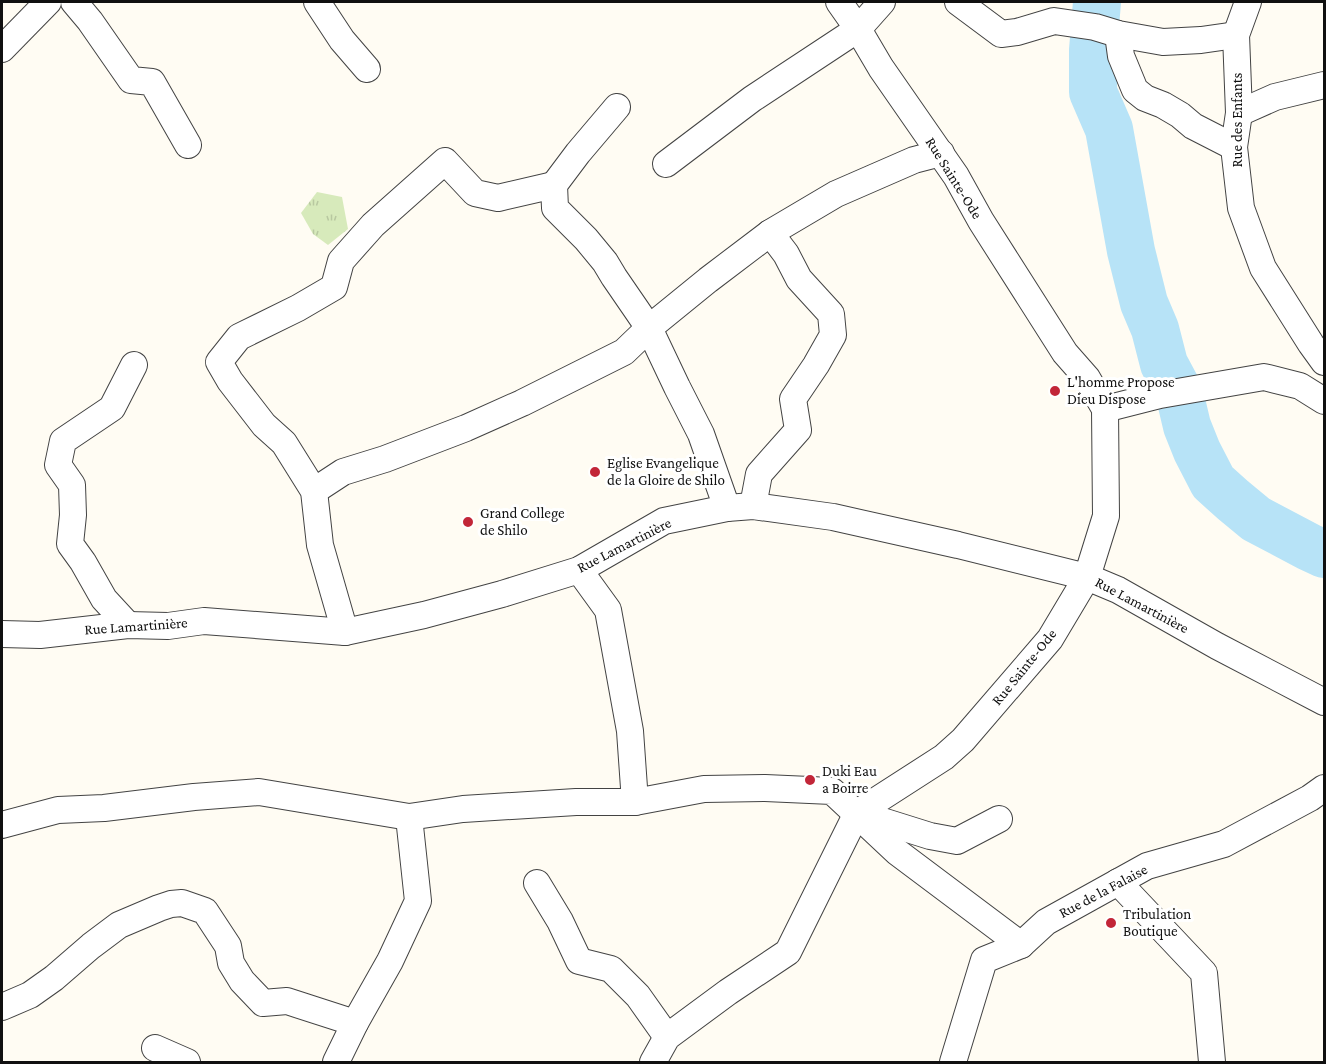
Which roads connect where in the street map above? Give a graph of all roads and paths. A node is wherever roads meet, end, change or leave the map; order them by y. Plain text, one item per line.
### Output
1 (48, 2) edge
2 (74, 2) edge
3 (317, 2) edge
4 (839, 2) edge
5 (882, 2) edge
6 (957, 2) edge
7 (1248, 2) edge
8 (858, 29) junction
9 (1118, 34) junction
10 (1236, 35) junction
11 (2, 49) edge
12 (367, 69) dead end
13 (1324, 85) edge
14 (617, 107) dead end
15 (1239, 113) junction
16 (188, 145) dead end
17 (1234, 147) junction
18 (941, 153) junction
19 (666, 164) dead end
20 (554, 185) junction
21 (770, 233) junction
22 (649, 328) junction
23 (1320, 346) edge
24 (134, 365) dead end
25 (1324, 401) edge
26 (1105, 409) junction
27 (314, 492) junction
28 (753, 506) junction
29 (727, 508) junction
30 (579, 570) junction
31 (1087, 577) junction
32 (128, 625) junction
33 (345, 632) junction
34 (2, 634) edge
35 (1324, 702) edge
36 (1324, 788) edge
37 (636, 802) junction
38 (857, 813) junction
39 (409, 817) junction
40 (999, 819) dead end
41 (2, 825) edge
42 (1118, 882) junction
43 (537, 883) dead end
44 (1021, 945) junction
45 (2, 1007) edge
46 (355, 1023) junction
47 (667, 1037) junction
48 (155, 1048) dead end
49 (187, 1062) edge
50 (336, 1062) edge
51 (653, 1062) edge
52 (953, 1062) edge
53 (1212, 1062) edge

1 - 11 street
2 - 16 street
3 - 12 street
4 - 8 street, Rue Sainte-Ode
5 - 8 street
6 - 9 street
7 - 10 street, Rue des Enfants
8 - 18 street, Rue Sainte-Ode
8 - 19 street
9 - 10 street
9 - 17 street
10 - 15 street, Rue des Enfants
13 - 15 street
14 - 20 street
15 - 17 street, Rue des Enfants
17 - 23 street, Rue des Enfants
18 - 21 street
18 - 26 street, Rue Sainte-Ode
20 - 22 street
20 - 27 street
21 - 22 street
21 - 28 street
22 - 27 street
22 - 29 street
24 - 32 street
25 - 26 street
26 - 31 street, Rue Sainte-Ode
27 - 33 street
28 - 29 street, Rue Lamartinière
28 - 31 street, Rue Lamartinière
29 - 30 street, Rue Lamartinière
30 - 33 street, Rue Lamartinière
30 - 37 street
31 - 35 street, Rue Lamartinière
31 - 38 street, Rue Sainte-Ode
32 - 33 street, Rue Lamartinière
32 - 34 street, Rue Lamartinière
36 - 42 street, Rue de la Falaise
37 - 38 street
37 - 39 street
38 - 40 street
38 - 44 street
38 - 47 street
39 - 41 street
39 - 46 street
42 - 44 street, Rue de la Falaise
42 - 53 street
43 - 47 street
44 - 52 street, Rue de la Falaise
45 - 46 street
46 - 50 street
47 - 51 street
48 - 49 street

